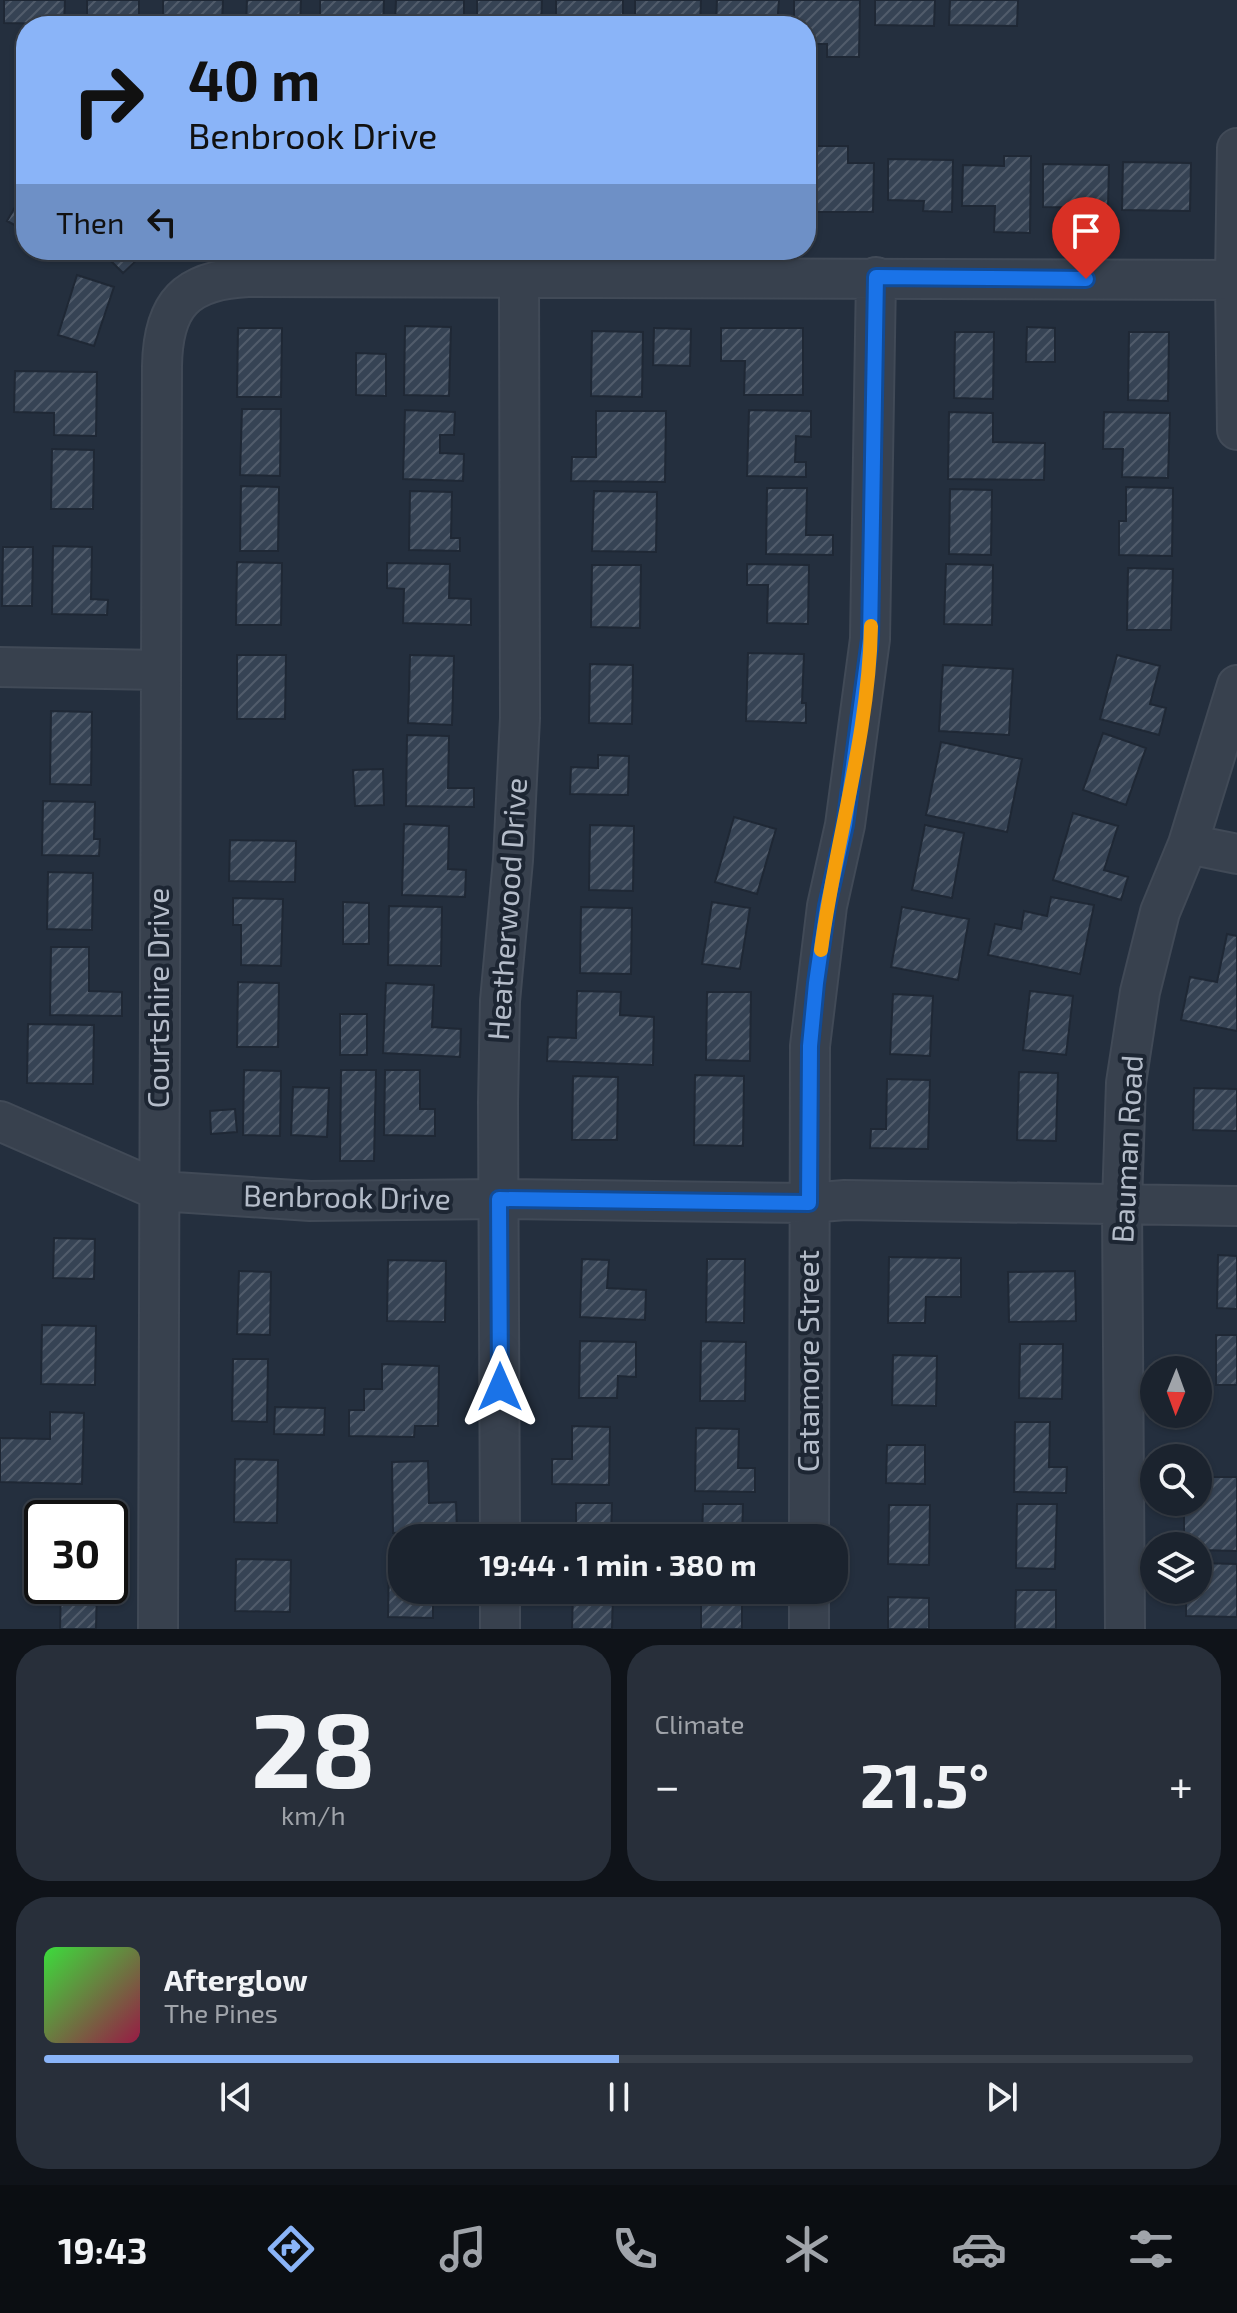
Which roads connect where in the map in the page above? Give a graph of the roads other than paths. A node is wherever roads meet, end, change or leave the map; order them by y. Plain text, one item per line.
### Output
1 (1237, 148) edge
2 (876, 277) junction
3 (519, 279) junction
4 (1235, 280) junction
5 (1237, 430) edge
6 (0, 667) edge
7 (159, 670) junction
8 (1237, 685) edge
9 (1188, 844) junction
10 (1237, 854) edge
11 (0, 1121) edge
12 (160, 1191) junction
13 (499, 1199) junction
14 (809, 1203) junction
15 (1122, 1204) junction
16 (1237, 1206) edge
17 (500, 1524) edge
18 (809, 1524) edge
19 (500, 1604) edge
20 (809, 1604) edge
21 (158, 1629) edge
22 (500, 1629) edge
23 (809, 1629) edge
24 (1125, 1629) edge

1 - 4 street
2 - 3 street, Courtshire Drive
2 - 4 street, Courtshire Drive
2 - 14 street, Catamore Street
3 - 7 street, Courtshire Drive
3 - 13 street, Heatherwood Drive
4 - 5 street
6 - 7 street
7 - 12 street, Courtshire Drive
8 - 9 street, Bauman Road
9 - 10 street
9 - 15 street, Bauman Road
11 - 12 street, Benbrook Drive
12 - 13 street, Benbrook Drive
12 - 21 street, Courtshire Drive
13 - 14 street, Benbrook Drive
13 - 17 street, Heatherwood Drive
14 - 15 street, Benbrook Drive
14 - 18 street, Catamore Street
15 - 16 street, Benbrook Drive
15 - 24 street, Bauman Road
19 - 22 street
20 - 23 street

